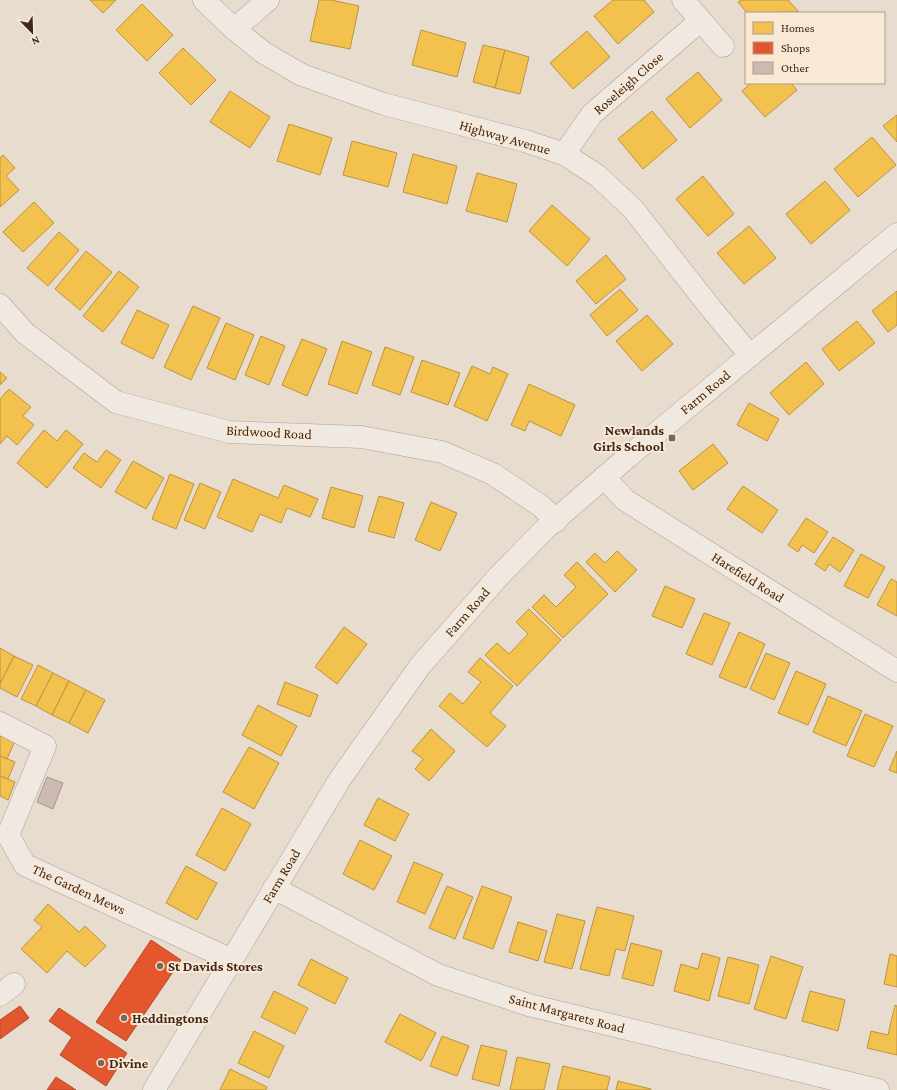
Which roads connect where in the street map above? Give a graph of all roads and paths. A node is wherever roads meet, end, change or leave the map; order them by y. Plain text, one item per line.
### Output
1 (204, 0) edge
2 (268, 0) edge
3 (683, 0) edge
4 (700, 20) junction
5 (234, 29) junction
6 (723, 46) dead end
7 (564, 154) junction
8 (897, 234) edge
9 (0, 305) edge
10 (750, 355) junction
11 (604, 478) junction
12 (556, 521) junction
13 (897, 671) edge
14 (0, 723) edge
15 (274, 888) junction
16 (232, 960) junction
17 (154, 1090) edge
18 (878, 1090) edge

1 - 5 street, Highway Avenue
2 - 5 street
3 - 4 street
4 - 6 street
4 - 7 street, Roseleigh Close
5 - 7 street, Highway Avenue
7 - 10 street, Highway Avenue
8 - 10 street, Farm Road
9 - 12 street, Birdwood Road
10 - 11 street, Farm Road
11 - 12 street, Farm Road
11 - 13 street, Harefield Road
12 - 15 street, Farm Road
14 - 16 street, The Garden Mews
15 - 16 street, Farm Road
15 - 18 street, Saint Margarets Road
16 - 17 street, Farm Road

